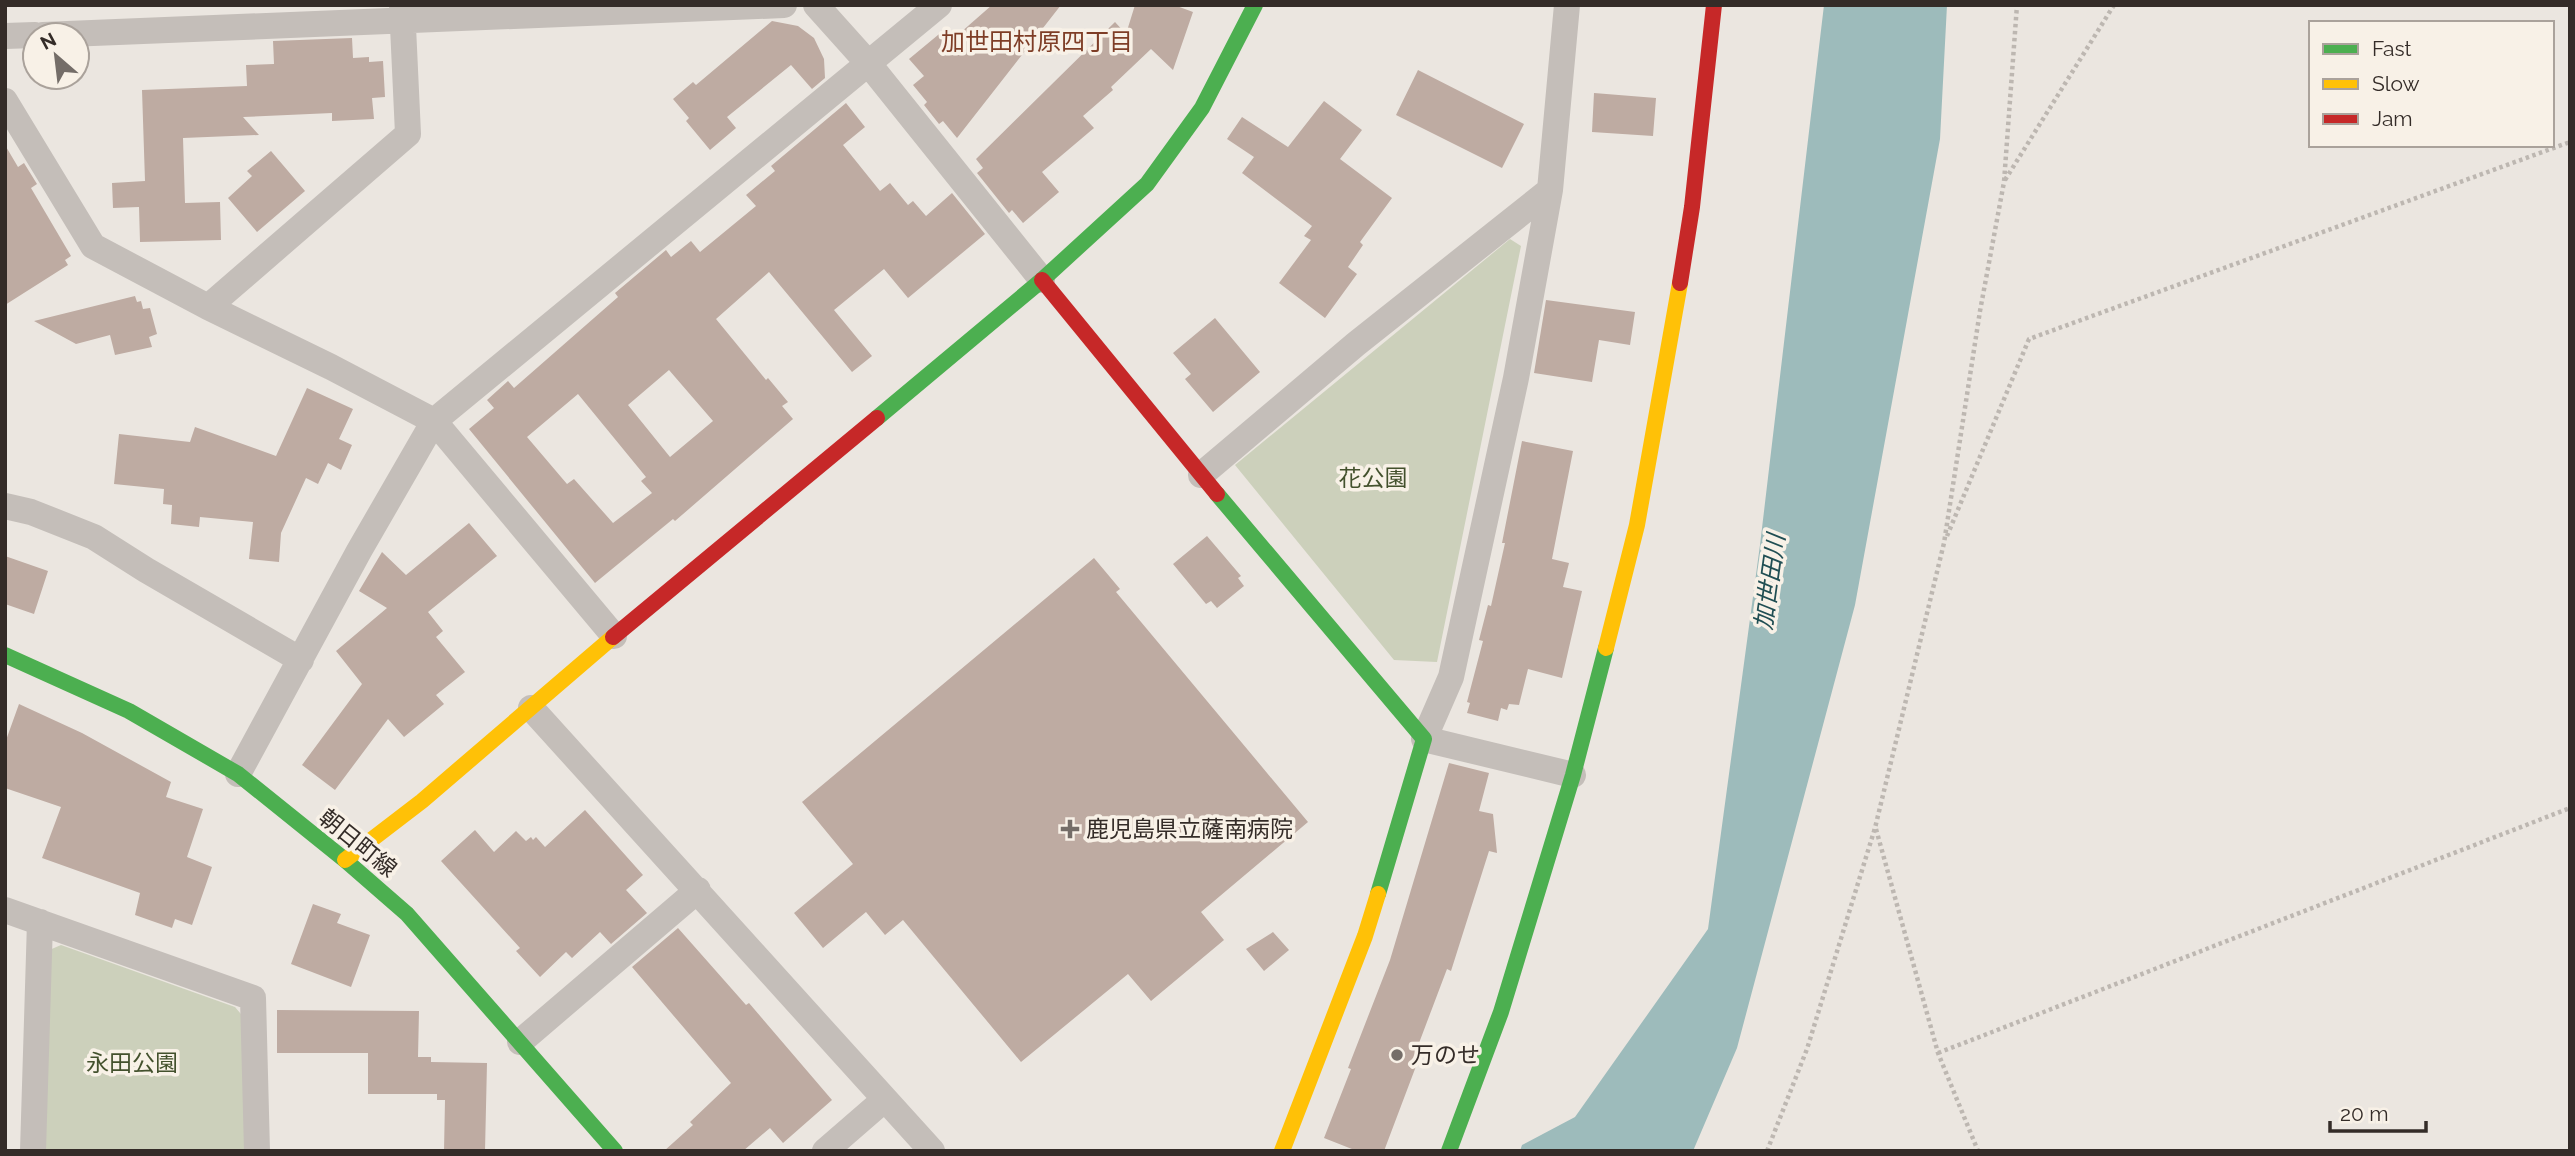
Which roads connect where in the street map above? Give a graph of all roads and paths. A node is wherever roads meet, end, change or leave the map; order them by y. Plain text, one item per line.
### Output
1 (784, 5) edge
2 (816, 5) edge
3 (939, 5) edge
4 (1255, 5) edge
5 (1567, 5) edge
6 (1714, 5) edge
7 (2017, 5) edge
8 (2114, 5) edge
9 (402, 13) edge
10 (91, 32) edge
11 (868, 63) junction
12 (5, 101) edge
13 (2570, 142) edge
14 (2004, 182) junction
15 (1550, 190) junction
16 (1042, 280) junction
17 (208, 307) junction
18 (434, 421) junction
19 (1201, 475) junction
20 (5, 506) edge
21 (1944, 543) junction
22 (614, 636) junction
23 (5, 655) edge
24 (301, 660) junction
25 (531, 708) junction
26 (1424, 739) junction
27 (238, 774) junction
28 (1573, 775) junction
29 (2570, 808) edge
30 (1875, 828) junction
31 (345, 860) junction
32 (698, 890) junction
33 (5, 910) edge
34 (40, 922) junction
35 (520, 1042) junction
36 (1937, 1053) junction
37 (885, 1099) junction
38 (33, 1151) edge
39 (257, 1151) edge
40 (615, 1151) edge
41 (825, 1151) edge
42 (932, 1151) edge
43 (1282, 1151) edge
44 (1449, 1151) edge
45 (1767, 1151) edge
46 (1978, 1151) edge

1 - 9 street
2 - 11 street
3 - 11 street
4 - 16 street
5 - 15 street
6 - 28 street
7 - 14 path
8 - 14 path
9 - 10 street
9 - 17 street
11 - 16 street
11 - 18 street
12 - 17 street
13 - 21 path
14 - 21 path
15 - 19 street
15 - 26 street
16 - 19 street
16 - 22 street
17 - 18 street
18 - 22 street
18 - 24 street
19 - 26 street
20 - 24 street
21 - 30 path
22 - 25 street
23 - 27 street, 朝日町線
24 - 27 street
25 - 31 street
25 - 32 street
26 - 28 street
26 - 43 street
27 - 31 street, 朝日町線
28 - 44 street
29 - 36 path
30 - 36 path
30 - 45 path
31 - 35 street, 朝日町線
32 - 35 street
32 - 37 street
33 - 34 street
34 - 38 street
34 - 39 street
35 - 40 street, 朝日町線
36 - 46 path
37 - 41 street
37 - 42 street

